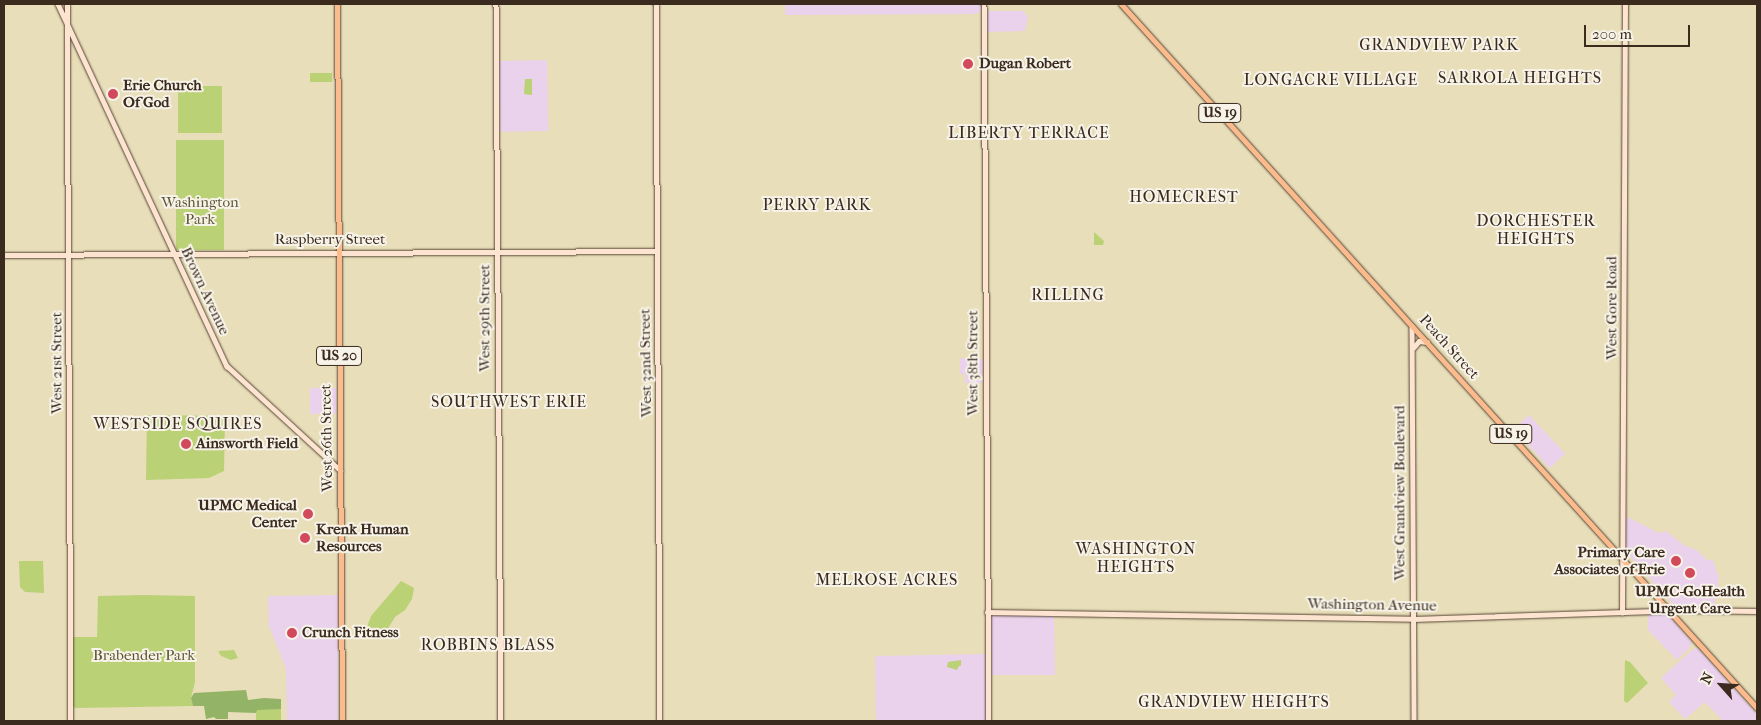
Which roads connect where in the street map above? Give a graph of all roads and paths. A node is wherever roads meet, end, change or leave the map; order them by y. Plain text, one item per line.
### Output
1 (58, 4) edge
2 (67, 4) edge
3 (337, 4) edge
4 (496, 4) edge
5 (656, 4) edge
6 (984, 4) edge
7 (1121, 4) edge
8 (1625, 4) edge
9 (68, 22) junction
10 (657, 251) junction
11 (497, 252) junction
12 (338, 253) junction
13 (69, 254) junction
14 (174, 254) junction
15 (4, 255) edge
16 (1412, 325) junction
17 (1428, 342) junction
18 (1412, 350) junction
19 (340, 470) junction
20 (1622, 557) junction
21 (1670, 611) junction
22 (987, 612) junction
23 (1622, 612) junction
24 (1757, 612) edge
25 (1413, 619) junction
26 (1757, 708) edge
27 (71, 721) edge
28 (342, 721) edge
29 (501, 721) edge
30 (660, 721) edge
31 (989, 721) edge
32 (1414, 721) edge

1 - 9 street, Brown Avenue
2 - 9 street, West 21st Street
3 - 12 main road, West 26th Street / US 20
4 - 11 street, West 29th Street
5 - 10 street, West 32nd Street
6 - 22 street, West 38th Street
7 - 16 main road, Peach Street / US 19
8 - 20 street, West Gore Road
9 - 13 street, West 21st Street
9 - 14 street, Brown Avenue
10 - 11 street, Raspberry Street
10 - 30 street, West 32nd Street
11 - 12 street, Raspberry Street
11 - 29 street, West 29th Street
12 - 14 street, Raspberry Street
12 - 19 main road, West 26th Street / US 20
13 - 14 street, Raspberry Street
13 - 15 street, Raspberry Street
13 - 27 street, West 21st Street
14 - 19 street, Brown Avenue
16 - 17 main road, Peach Street / US 19
16 - 18 street, West Grandview Boulevard
17 - 18 street
17 - 20 main road, Peach Street / US 19
18 - 25 street, West Grandview Boulevard
19 - 28 main road, West 26th Street / US 20
20 - 21 main road, Peach Street / US 19
20 - 23 street, West Gore Road
21 - 23 street, Washington Avenue
21 - 24 street, Washington Avenue
21 - 26 main road, Peach Street / US 19
22 - 25 street, Washington Avenue
22 - 31 street, West 38th Street
23 - 25 street, Washington Avenue
25 - 32 street, West Grandview Boulevard

